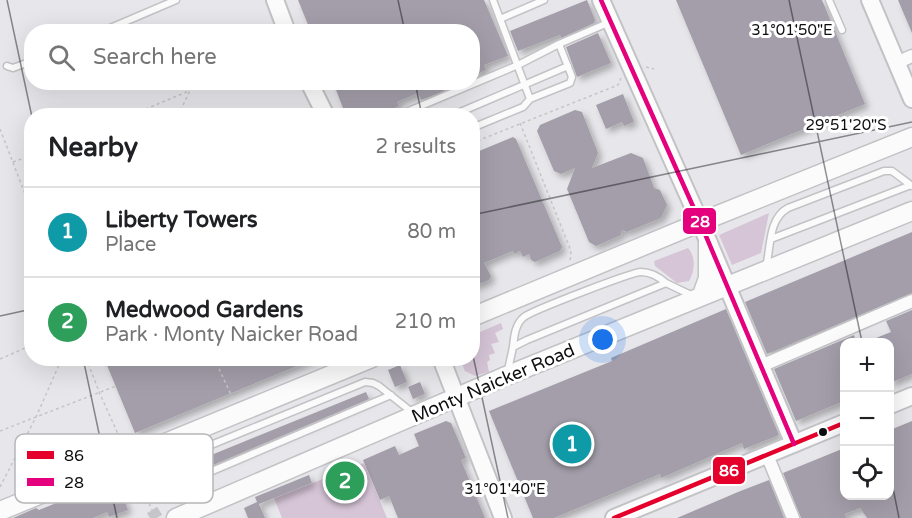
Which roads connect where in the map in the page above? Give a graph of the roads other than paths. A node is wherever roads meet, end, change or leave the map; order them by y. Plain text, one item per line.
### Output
1 (176, 0) edge
2 (276, 0) edge
3 (492, 0) edge
4 (544, 0) edge
5 (601, 0) edge
6 (829, 0) edge
7 (870, 0) edge
8 (500, 19) junction
9 (610, 22) junction
10 (120, 24) edge
11 (284, 24) edge
12 (842, 30) dead end
13 (559, 45) junction
14 (912, 56) edge
15 (896, 63) junction
16 (24, 64) edge
17 (518, 65) junction
18 (7, 66) dead end
19 (568, 66) junction
20 (480, 81) edge
21 (526, 85) junction
22 (313, 90) edge
23 (459, 90) edge
24 (531, 99) junction
25 (912, 99) edge
26 (322, 108) edge
27 (416, 108) edge
28 (470, 108) edge
29 (480, 125) edge
30 (912, 137) edge
31 (911, 185) edge
32 (912, 211) edge
33 (699, 222) junction
34 (771, 239) junction
35 (708, 243) junction
36 (765, 270) junction
37 (666, 283) junction
38 (726, 286) junction
39 (700, 297) junction
40 (912, 301) edge
41 (480, 314) edge
42 (513, 347) junction
43 (353, 366) edge
44 (444, 366) edge
45 (761, 366) junction
46 (506, 376) junction
47 (391, 395) junction
48 (912, 396) edge
49 (458, 398) junction
50 (894, 403) edge
51 (416, 416) junction
52 (840, 425) edge
53 (188, 434) edge
54 (213, 444) edge
55 (794, 444) junction
56 (767, 455) junction
57 (213, 471) edge
58 (213, 502) edge
59 (20, 503) edge
60 (210, 503) edge
61 (0, 511) edge
62 (184, 514) edge
63 (503, 518) edge
64 (614, 518) edge
65 (793, 518) edge

1 - 10 lane
2 - 11 main road
3 - 8 lane
4 - 8 lane
5 - 9 main road
6 - 12 lane
7 - 15 main road
8 - 17 lane
9 - 13 lane
9 - 33 main road
13 - 17 lane
13 - 19 lane
14 - 15 street
15 - 25 main road
16 - 18 lane
17 - 20 lane
17 - 21 lane
19 - 21 lane
19 - 24 lane
21 - 24 lane
21 - 28 lane
22 - 26 main road
23 - 27 lane
24 - 29 lane
30 - 33 main road
31 - 34 lane
31 - 34 lane
32 - 36 main road, Monty Naicker Road
33 - 35 main road
33 - 41 main road
34 - 36 lane
35 - 38 main road
35 - 39 main road
36 - 38 main road, Monty Naicker Road
37 - 39 lane
37 - 42 lane
37 - 42 lane
38 - 39 main road, Monty Naicker Road
38 - 45 main road
39 - 46 main road, Monty Naicker Road
40 - 45 street
42 - 46 lane
43 - 53 main road
44 - 49 main road
45 - 55 main road
46 - 49 main road, Monty Naicker Road
47 - 51 lane
47 - 54 lane
47 - 57 lane
48 - 50 main road
49 - 51 main road, Monty Naicker Road
49 - 63 main road
51 - 58 main road, Monty Naicker Road
52 - 55 main road
55 - 56 main road
56 - 64 main road
56 - 65 street
59 - 61 main road
60 - 62 main road, Monty Naicker Road

